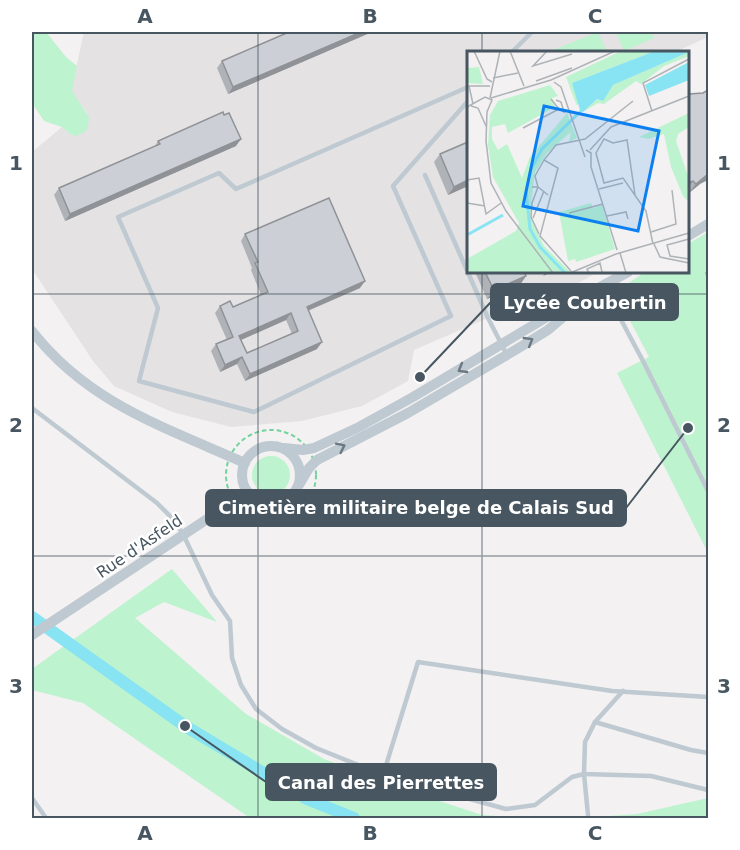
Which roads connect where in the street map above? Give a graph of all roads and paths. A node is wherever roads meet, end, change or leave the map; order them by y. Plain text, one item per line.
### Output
1 (532, 32) edge
2 (513, 51) edge
3 (467, 87) edge
4 (467, 102) edge
5 (425, 175) dead end
6 (708, 224) edge
7 (689, 235) edge
8 (467, 270) edge
9 (708, 272) edge
10 (468, 273) edge
11 (626, 273) edge
12 (708, 278) edge
13 (603, 286) junction
14 (32, 331) edge
15 (504, 350) junction
16 (32, 408) edge
17 (284, 448) junction
18 (309, 450) junction
19 (230, 457) junction
20 (314, 462) junction
21 (244, 463) junction
22 (299, 485) junction
23 (708, 491) edge
24 (248, 492) junction
25 (235, 501) junction
26 (183, 534) junction
27 (32, 635) edge
28 (623, 692) junction
29 (708, 697) edge
30 (595, 722) junction
31 (708, 753) edge
32 (382, 774) junction
33 (584, 774) junction
34 (708, 790) edge
35 (32, 798) edge
36 (588, 815) dead end
37 (46, 819) edge

1 - 2 lane
3 - 4 lane
5 - 8 lane
6 - 7 street
9 - 12 path
10 - 15 lane
11 - 13 street
13 - 15 street
13 - 23 lane
14 - 19 street
15 -> 18 street
20 -> 15 street
16 - 26 lane
17 - 18 street
17 - 21 street
17 - 22 street
18 - 19 path
18 - 20 path
19 - 21 street
19 - 25 path
20 - 22 street
20 - 25 path
21 - 24 street
22 - 24 street
24 - 25 street, Rue d'Asfeld
25 - 26 street, Rue d'Asfeld
26 - 27 street, Rue d'Asfeld
26 - 32 lane
28 - 29 lane
28 - 30 lane
28 - 32 lane
30 - 31 lane
30 - 33 lane
32 - 33 lane
33 - 34 lane
33 - 36 lane
35 - 37 lane

